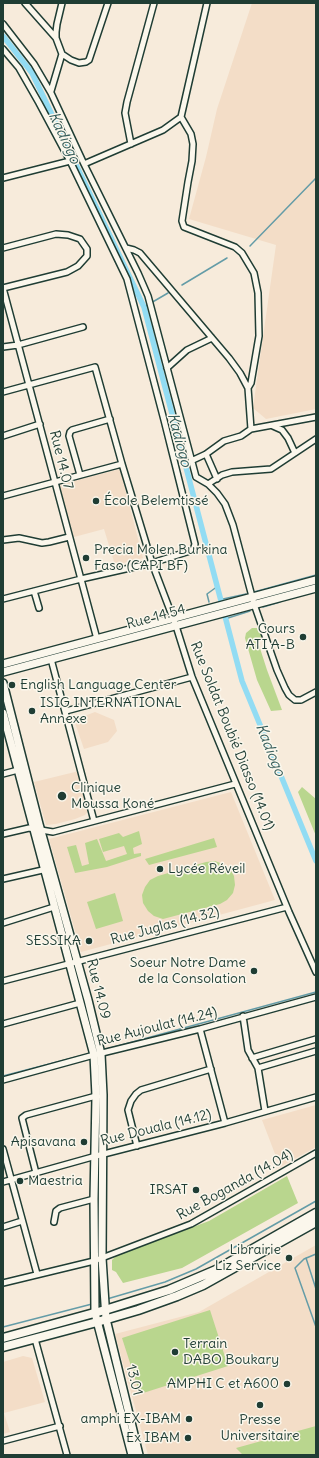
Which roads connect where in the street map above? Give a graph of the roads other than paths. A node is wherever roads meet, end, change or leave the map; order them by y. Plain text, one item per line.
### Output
1 (25, 3) edge
2 (62, 3) edge
3 (108, 3) edge
4 (154, 3) edge
5 (207, 3) edge
6 (3, 24) edge
7 (56, 38) junction
8 (3, 49) edge
9 (62, 54) junction
10 (51, 92) junction
11 (181, 117) junction
12 (131, 144) junction
13 (70, 161) junction
14 (84, 164) junction
15 (3, 178) edge
16 (3, 248) edge
17 (126, 248) junction
18 (3, 288) edge
19 (83, 327) dead end
20 (212, 338) junction
21 (18, 345) junction
22 (3, 347) edge
23 (167, 368) junction
24 (29, 386) junction
25 (248, 388) junction
26 (3, 392) edge
27 (316, 418) edge
28 (110, 419) junction
29 (40, 424) junction
30 (273, 426) junction
31 (251, 429) junction
32 (3, 436) edge
33 (316, 439) edge
34 (294, 453) junction
35 (206, 454) junction
36 (191, 461) junction
37 (122, 464) junction
38 (80, 476) junction
39 (217, 479) junction
40 (54, 482) junction
41 (208, 484) junction
42 (3, 496) edge
43 (69, 537) junction
44 (3, 540) edge
45 (152, 563) junction
46 (80, 579) junction
47 (316, 580) edge
48 (316, 588) edge
49 (34, 591) junction
50 (3, 599) edge
51 (254, 601) junction
52 (39, 608) dead end
53 (216, 611) junction
54 (172, 619) junction
55 (176, 626) junction
56 (97, 639) junction
57 (51, 659) junction
58 (3, 664) edge
59 (3, 672) edge
60 (192, 677) junction
61 (3, 683) edge
62 (316, 692) edge
63 (66, 711) junction
64 (3, 713) edge
65 (6, 733) edge
66 (18, 770) junction
67 (3, 774) edge
68 (235, 784) junction
69 (94, 821) junction
70 (37, 829) junction
71 (3, 834) edge
72 (52, 868) junction
73 (44, 870) junction
74 (3, 879) edge
75 (54, 907) junction
76 (287, 907) junction
77 (3, 923) edge
78 (78, 961) junction
79 (69, 964) junction
80 (316, 972) edge
81 (3, 981) edge
82 (316, 997) edge
83 (80, 1003) junction
84 (243, 1016) junction
85 (3, 1024) edge
86 (200, 1029) junction
87 (315, 1041) edge
88 (316, 1051) edge
89 (97, 1055) junction
90 (252, 1058) junction
91 (258, 1068) junction
92 (211, 1069) junction
93 (3, 1080) edge
94 (96, 1096) junction
95 (316, 1097) edge
96 (265, 1111) junction
97 (225, 1123) junction
98 (137, 1146) junction
99 (3, 1149) edge
100 (316, 1153) edge
101 (99, 1155) junction
102 (36, 1173) junction
103 (11, 1180) junction
104 (3, 1182) edge
105 (94, 1199) junction
106 (316, 1213) edge
107 (22, 1221) junction
108 (54, 1222) dead end
109 (316, 1222) edge
110 (3, 1227) edge
111 (98, 1259) junction
112 (37, 1274) junction
113 (3, 1283) edge
114 (106, 1310) junction
115 (95, 1313) junction
116 (106, 1319) junction
117 (97, 1322) junction
118 (3, 1338) edge
119 (36, 1339) junction
120 (3, 1347) edge
121 (60, 1426) junction
122 (3, 1441) edge
123 (68, 1455) edge
124 (132, 1455) edge
125 (139, 1455) edge

1 - 7 street
2 - 7 street
3 - 9 street
4 - 12 street
5 - 11 street
6 - 10 street
7 - 9 street
8 - 13 street
9 - 10 street
10 - 14 street
11 - 12 street
11 - 25 street
12 - 14 street
13 - 15 street
13 - 45 street
14 - 17 street
16 - 18 street
17 - 20 street
17 - 23 street
18 - 21 street, Rue 14.07
19 - 21 street
20 - 23 street
20 - 25 street
21 - 22 street
21 - 24 street, Rue 14.07
23 - 36 street
24 - 26 street
24 - 28 street, Rue Soldat Boubié Diasso (14.01)
24 - 29 street, Rue 14.07
25 - 31 street
27 - 30 street
28 - 37 street, Rue Soldat Boubié Diasso (14.01)
28 - 38 street
29 - 32 street
29 - 40 street, Rue 14.07
30 - 31 street
30 - 34 street
31 - 35 street
33 - 34 street
34 - 39 street
35 - 36 street
35 - 39 street
36 - 41 street
37 - 38 street
37 - 45 street, Rue Soldat Boubié Diasso (14.01)
38 - 40 street
39 - 41 street
40 - 42 street
40 - 43 street, Rue 14.07
41 - 51 street
43 - 44 street
43 - 46 street, Rue 14.07
45 - 46 street
45 - 54 street, Rue Soldat Boubié Diasso (14.01)
46 - 49 street
46 - 56 street, Rue 14.07
47 - 51 street, Rue 14.54
48 - 51 street, Rue 14.54
49 - 50 street
49 - 52 street
51 - 53 street, Rue 14.54
51 - 62 street
53 - 54 street
53 - 55 street, Rue 14.54
54 - 55 street, Rue Soldat Boubié Diasso (14.01)
54 - 56 street
55 - 57 street, Rue 14.54
55 - 60 street, Rue Soldat Boubié Diasso (14.01)
56 - 58 street
57 - 59 street, Rue 14.54
57 - 63 street
60 - 63 street
60 - 68 street, Rue Soldat Boubié Diasso (14.01)
61 - 70 street, Rue 14.09
63 - 69 street
64 - 65 street, Rue 14.09
65 - 66 street, Rue 14.09
66 - 67 street
66 - 70 street, Rue 14.09
68 - 69 street
68 - 76 street, Rue Soldat Boubié Diasso (14.01)
69 - 70 street
70 - 71 street
70 - 72 street, Rue 14.09
70 - 73 street, Rue 14.09
72 - 73 street
72 - 78 street, Rue 14.09
73 - 74 street
73 - 75 street, Rue 14.09
75 - 77 street
75 - 79 street, Rue 14.09
76 - 78 street, Rue Juglas (14.32)
76 - 80 street, Rue Soldat Boubié Diasso (14.01)
78 - 79 street, Rue Juglas (14.32)
78 - 89 street, Rue 14.09
79 - 81 street, Rue Juglas (14.32)
79 - 83 street, Rue 14.09
82 - 84 street, Rue Aujoulat (14.24)
83 - 85 street
83 - 89 street, Rue 14.09
84 - 86 street, Rue Aujoulat (14.24)
84 - 90 street
86 - 89 street, Rue Aujoulat (14.24)
86 - 92 street
87 - 90 street
88 - 91 street
89 - 93 street, Rue Aujoulat (14.24)
89 - 94 street, Rue 14.09
89 - 101 street, Rue 14.09
90 - 91 street
91 - 96 street
92 - 97 street
92 - 98 street
94 - 101 street, Rue 14.09
94 - 102 street
95 - 96 street, Rue Douala (14.12)
96 - 97 street, Rue Douala (14.12)
97 - 98 street, Rue Douala (14.12)
98 - 101 street, Rue Douala (14.12)
99 - 103 street
100 - 111 street, Rue Boganda (14.04)
101 - 102 street, Rue Douala (14.12)
101 - 105 street, Rue 14.09
101 - 111 street, Rue 14.09
102 - 103 street, Rue Douala (14.12)
103 - 104 street, Rue Douala (14.12)
103 - 107 street
105 - 108 street
105 - 111 street, Rue 14.09
106 - 114 main road
107 - 110 street
107 - 112 street
109 - 116 main road
111 - 112 street, Rue Boganda (14.04)
111 - 114 street, Rue 14.09
111 - 115 street, Rue 14.09
112 - 113 street, Rue Boganda (14.04)
114 - 115 main road
114 - 116 street, 13.01
115 - 117 street, 13.01
115 - 118 main road
116 - 117 main road
116 - 125 street, 13.01
117 - 119 main road
117 - 124 street, 13.01
119 - 120 main road
119 - 121 street
121 - 122 street
121 - 123 street

